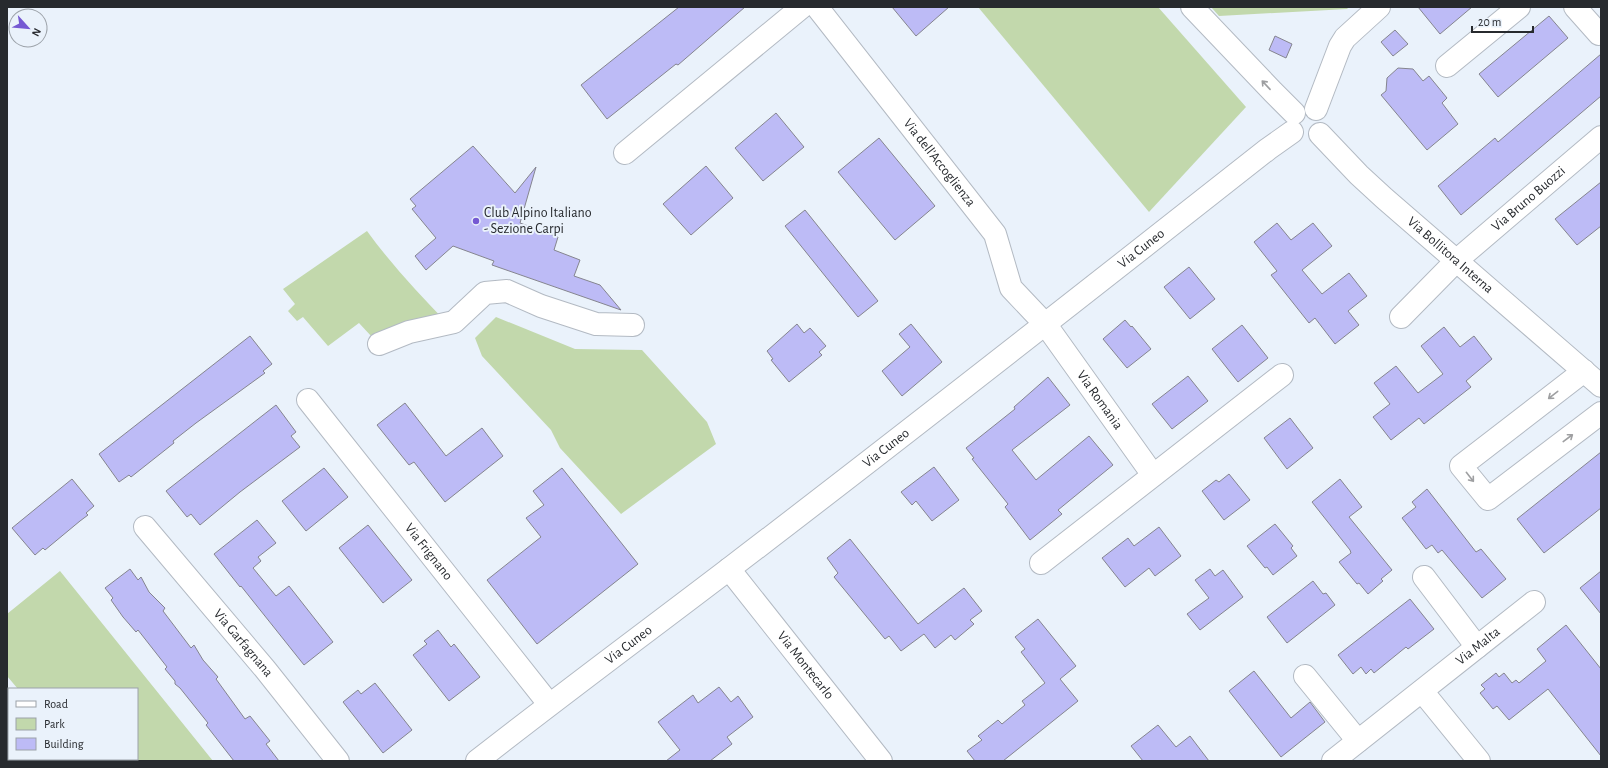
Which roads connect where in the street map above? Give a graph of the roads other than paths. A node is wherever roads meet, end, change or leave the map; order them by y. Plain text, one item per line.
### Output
1 (802, 7) edge
2 (817, 7) edge
3 (1192, 7) edge
4 (1379, 7) edge
5 (1519, 7) edge
6 (1575, 7) edge
7 (1598, 34) dead end
8 (1447, 66) dead end
9 (1316, 109) junction
10 (1293, 122) junction
11 (1320, 134) junction
12 (1601, 137) edge
13 (625, 153) dead end
14 (1457, 260) junction
15 (1400, 316) dead end
16 (633, 325) dead end
17 (1046, 325) junction
18 (379, 344) dead end
19 (1594, 374) edge
20 (1282, 375) dead end
21 (308, 400) dead end
22 (1601, 414) edge
23 (1153, 475) junction
24 (145, 527) dead end
25 (1041, 563) dead end
26 (729, 569) junction
27 (1424, 577) dead end
28 (1534, 602) dead end
29 (1478, 647) junction
30 (1305, 676) dead end
31 (1422, 690) junction
32 (549, 704) junction
33 (1358, 742) junction
34 (338, 761) edge
35 (477, 761) edge
36 (881, 761) edge
37 (1334, 761) edge
38 (1478, 761) edge

1 - 13 street
2 - 17 street, Via dell'Accoglienza
10 -> 3 street
4 - 9 street
5 - 8 street
6 - 7 street
9 - 10 street
9 - 11 street
10 - 11 street
10 - 17 street, Via Cuneo
11 - 14 street, Via Bollitora Interna
12 - 14 street, Via Bruno Buozzi
14 - 15 street, Via Bruno Buozzi
14 - 19 street, Via Bollitora Interna
16 - 18 street
17 - 23 street, Via Romania
17 - 26 street, Via Cuneo
19 -> 22 street, Via Bollitora Interna
20 - 23 street
21 - 32 street, Via Frignano
23 - 25 street
24 - 34 street, Via Garfagnana
26 - 32 street, Via Cuneo
26 - 36 street, Via Montecarlo
27 - 29 street
28 - 29 street, Via Malta
29 - 31 street, Via Malta
30 - 33 street
31 - 33 street, Via Malta
31 - 38 street
32 - 35 street, Via Cuneo
33 - 37 street, Via Malta

